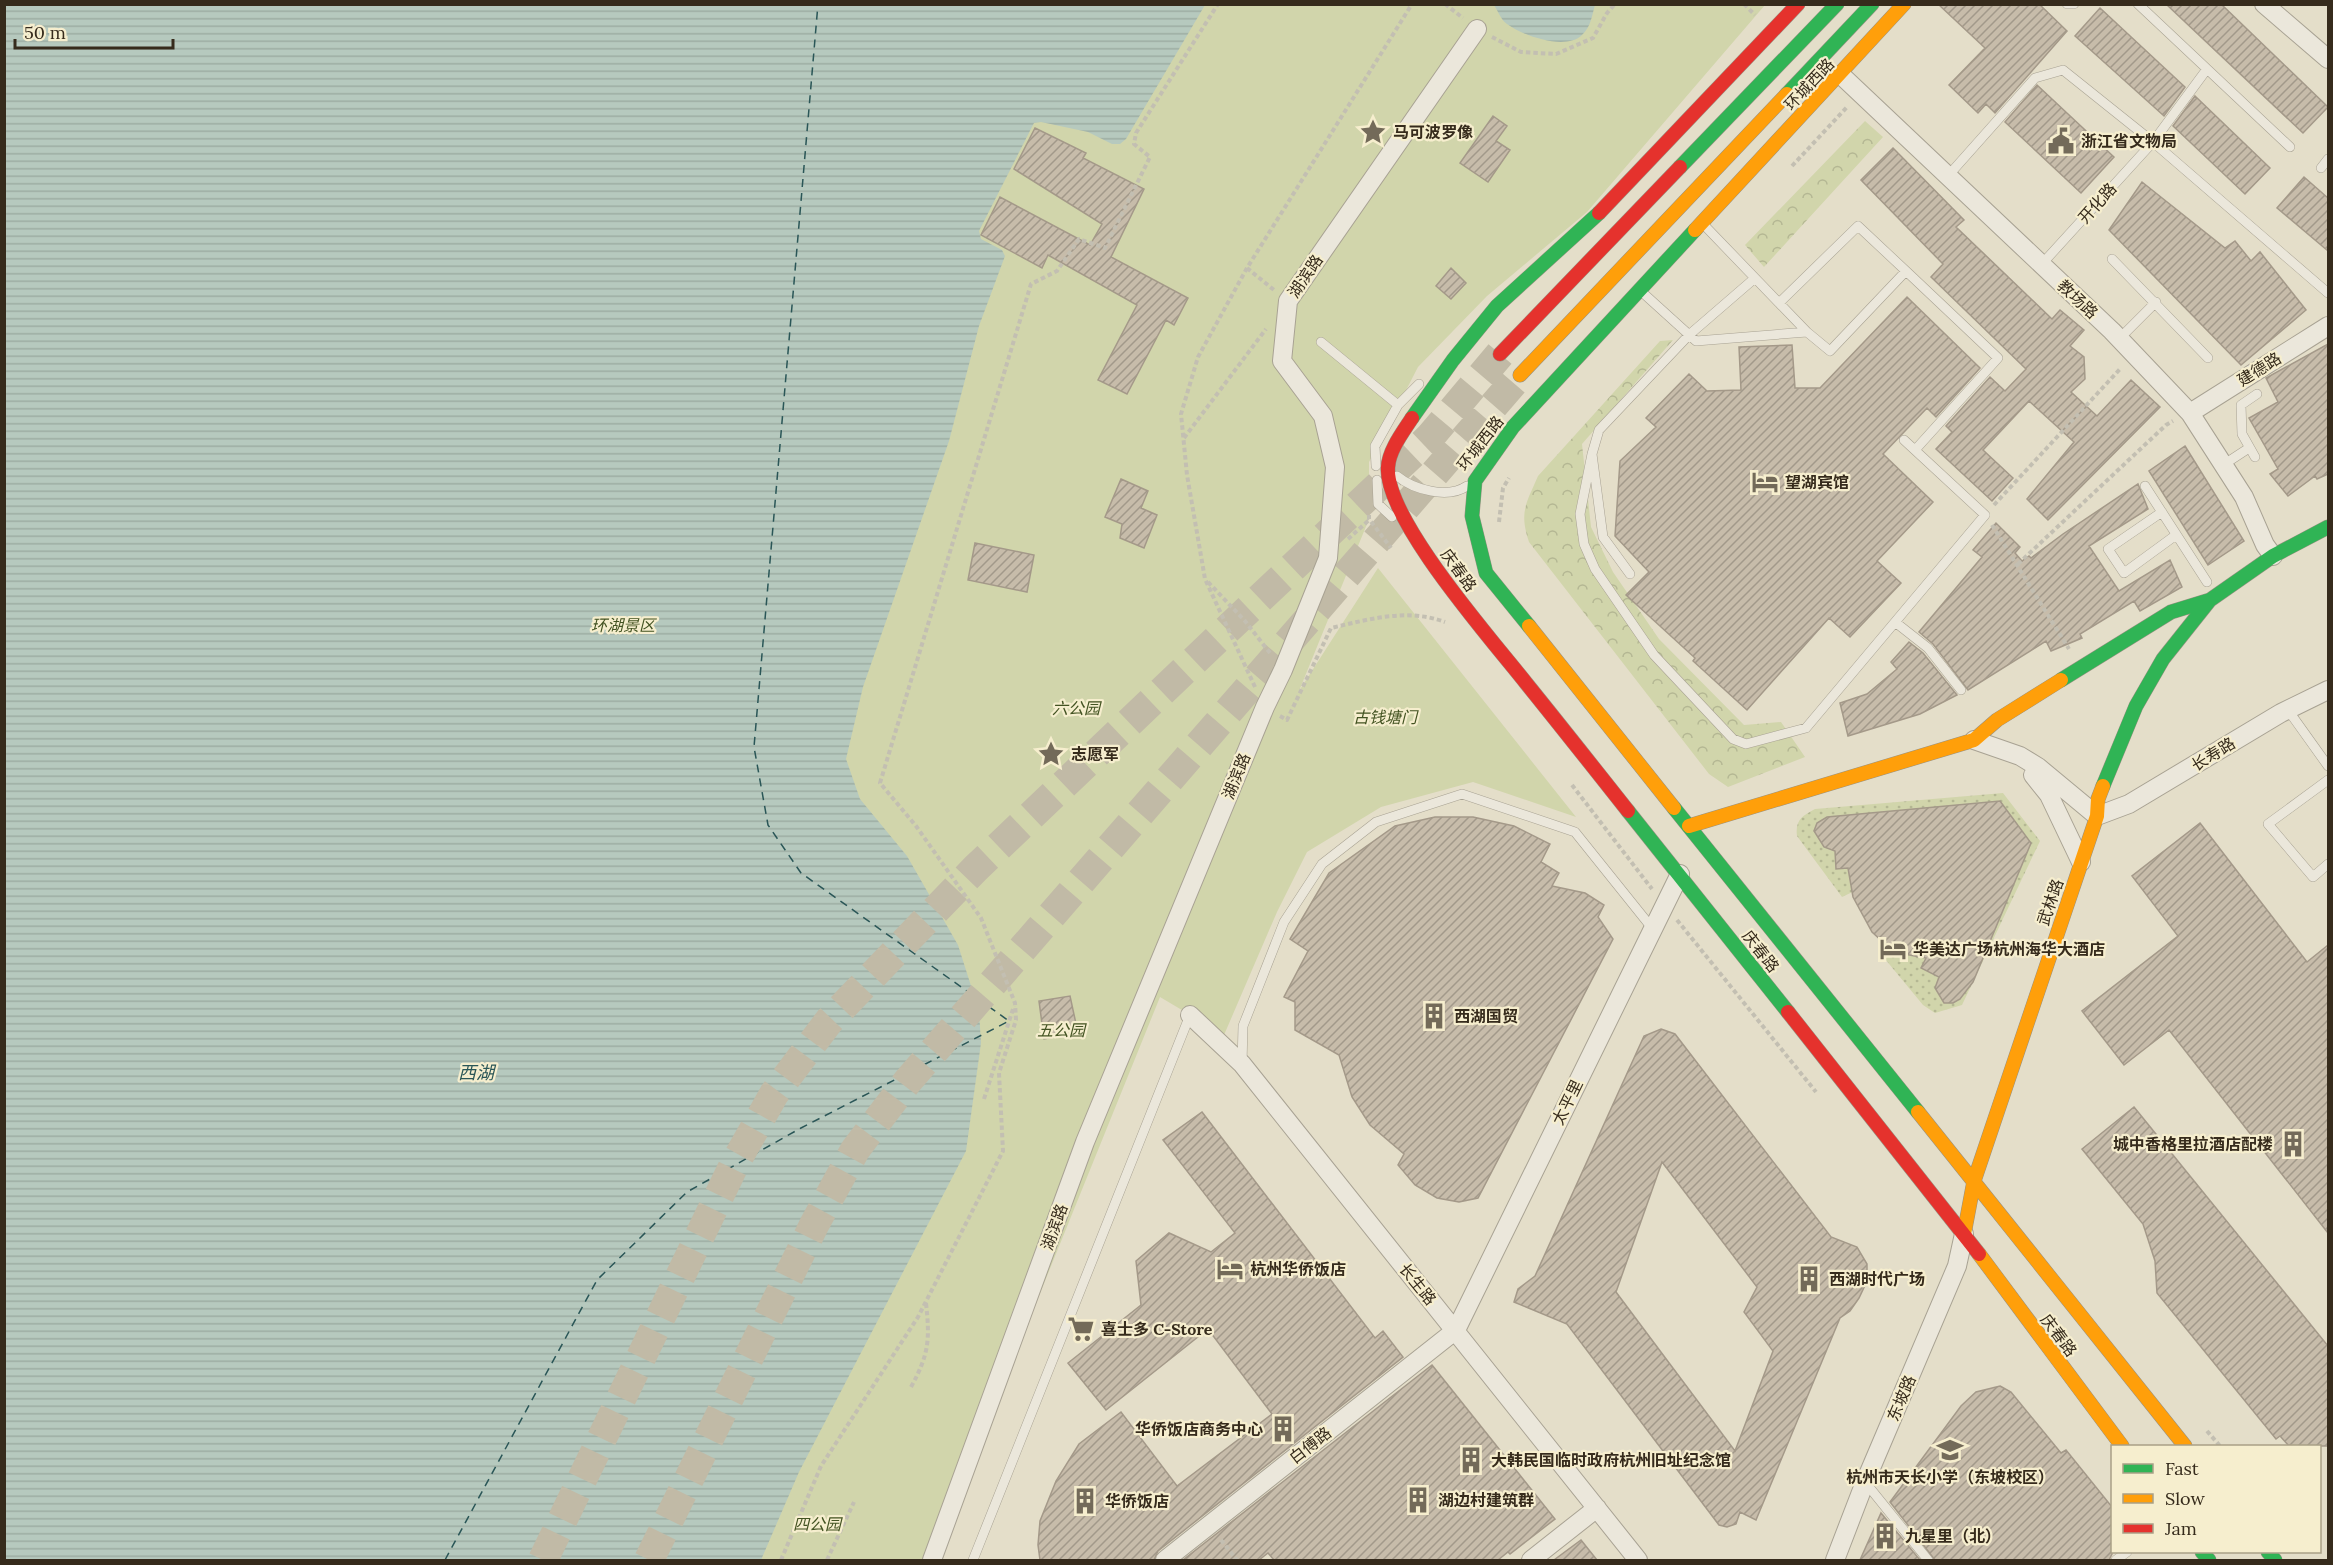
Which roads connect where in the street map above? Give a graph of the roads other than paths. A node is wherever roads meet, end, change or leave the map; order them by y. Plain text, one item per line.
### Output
1 (1798, 4) edge
2 (1837, 4) edge
3 (1872, 4) edge
4 (1904, 4) edge
5 (2067, 4) edge
6 (2074, 4) edge
7 (2138, 4) edge
8 (2264, 4) edge
9 (1477, 29) road end
10 (2328, 59) edge
11 (2207, 69) junction
12 (1841, 75) junction
13 (2152, 142) junction
14 (2290, 147) dead end
15 (2328, 159) edge
16 (2321, 168) dead end
17 (1947, 177) junction
18 (1702, 223) junction
19 (2112, 259) dead end
20 (2041, 265) junction
21 (1906, 271) junction
22 (1755, 278) junction
23 (1640, 290) junction
24 (2328, 293) edge
25 (2156, 302) junction
26 (1779, 303) junction
27 (1497, 306) junction
28 (2328, 326) edge
29 (1807, 332) junction
30 (1689, 335) junction
31 (2119, 339) junction
32 (1321, 342) dead end
33 (1500, 354) tunnel mouth
34 (2208, 358) dead end
35 (1431, 372) dead end
36 (1520, 375) tunnel mouth
37 (1423, 380) dead end
38 (2257, 394) dead end
39 (1398, 405) junction
40 (2190, 413) junction
41 (1904, 440) dead end
42 (2250, 448) junction
43 (1915, 450) junction
44 (1592, 454) junction
45 (2255, 457) dead end
46 (2223, 465) junction
47 (1388, 468) junction
48 (1475, 480) junction
49 (2145, 486) dead end
50 (2162, 512) junction
51 (2328, 527) edge
52 (2176, 535) junction
53 (1418, 542) junction
54 (2273, 556) junction
55 (1630, 574) dead end
56 (2207, 582) dead end
57 (2210, 600) junction
58 (1895, 622) junction
59 (1961, 690) dead end
60 (2328, 690) edge
61 (2288, 710) junction
62 (1974, 740) junction
63 (2020, 756) junction
64 (2328, 766) edge
65 (2328, 780) edge
66 (2097, 816) junction
67 (1689, 826) junction
68 (2081, 862) junction
69 (2328, 864) edge
70 (1680, 874) junction
71 (1652, 928) junction
72 (1190, 1015) joint
73 (1242, 1064) junction
74 (1974, 1181) junction
75 (1964, 1234) junction
76 (1456, 1330) junction
77 (2121, 1445) edge
78 (2184, 1445) edge
79 (1864, 1482) junction
80 (1597, 1508) junction
81 (1838, 1559) edge
82 (932, 1560) edge
83 (973, 1560) edge
84 (1165, 1560) edge
85 (1531, 1560) edge
86 (1638, 1560) edge
87 (1928, 1560) edge

1 - 27 main road
2 - 33 main road, 环城西路
3 - 36 main road, 环城西路
4 - 12 main road, 环城西路
5 - 6 lane
7 - 11 lane
8 - 10 street
9 - 82 street, 湖滨路
11 - 13 lane, 开化路
11 - 14 lane
12 - 17 street, 教场路
12 - 18 main road, 环城西路
13 - 17 lane
13 - 20 lane, 开化路
13 - 24 lane
15 - 16 lane
17 - 20 street, 教场路
18 - 22 lane
18 - 23 main road, 环城西路
19 - 25 lane
20 - 31 street, 教场路
21 - 26 lane
21 - 29 lane
21 - 43 lane
22 - 26 lane
22 - 30 lane
23 - 30 lane
23 - 48 main road, 环城西路
25 - 31 lane
25 - 34 lane
26 - 29 lane
27 - 35 lane
27 - 47 main road
28 - 40 street, 建德路
29 - 30 lane
30 - 44 lane
31 - 40 street, 教场路
32 - 39 lane
37 - 39 lane
38 - 42 lane
39 - 53 lane
40 - 46 street, 教场路
41 - 43 lane
42 - 45 lane
42 - 46 lane
43 - 58 lane
44 - 55 lane
44 - 58 lane
46 - 54 street, 教场路
47 - 48 lane, 环城西路
47 - 53 main road, 庆春路
48 - 67 main road, 庆春路
49 - 50 lane
50 - 52 lane
50 - 52 lane
51 - 54 main road, 武林路
52 - 56 lane
53 - 70 main road, 庆春路
54 - 57 main road, 武林路
57 - 62 main road, 武林路
57 - 66 main road, 武林路
58 - 59 lane
60 - 61 street, 长寿路
61 - 64 lane
61 - 66 street, 长寿路
62 - 63 street
62 - 67 main road, 武林路
63 - 66 street
63 - 68 street
65 - 69 lane
66 - 68 main road, 武林路
67 - 74 main road, 庆春路
68 - 74 main road, 武林路
70 - 71 street, 太平里
70 - 75 main road, 庆春路
71 - 73 lane
71 - 76 street, 太平里
72 - 73 street, 长生路
72 - 83 lane
73 - 76 street, 长生路
74 - 75 main road, 武林路
74 - 78 main road, 庆春路
75 - 77 main road, 庆春路
75 - 79 street, 东坡路
76 - 80 street, 长生路
76 - 84 street, 白傅路
79 - 81 street, 东坡路
79 - 87 lane
80 - 85 street
80 - 86 street, 长生路

